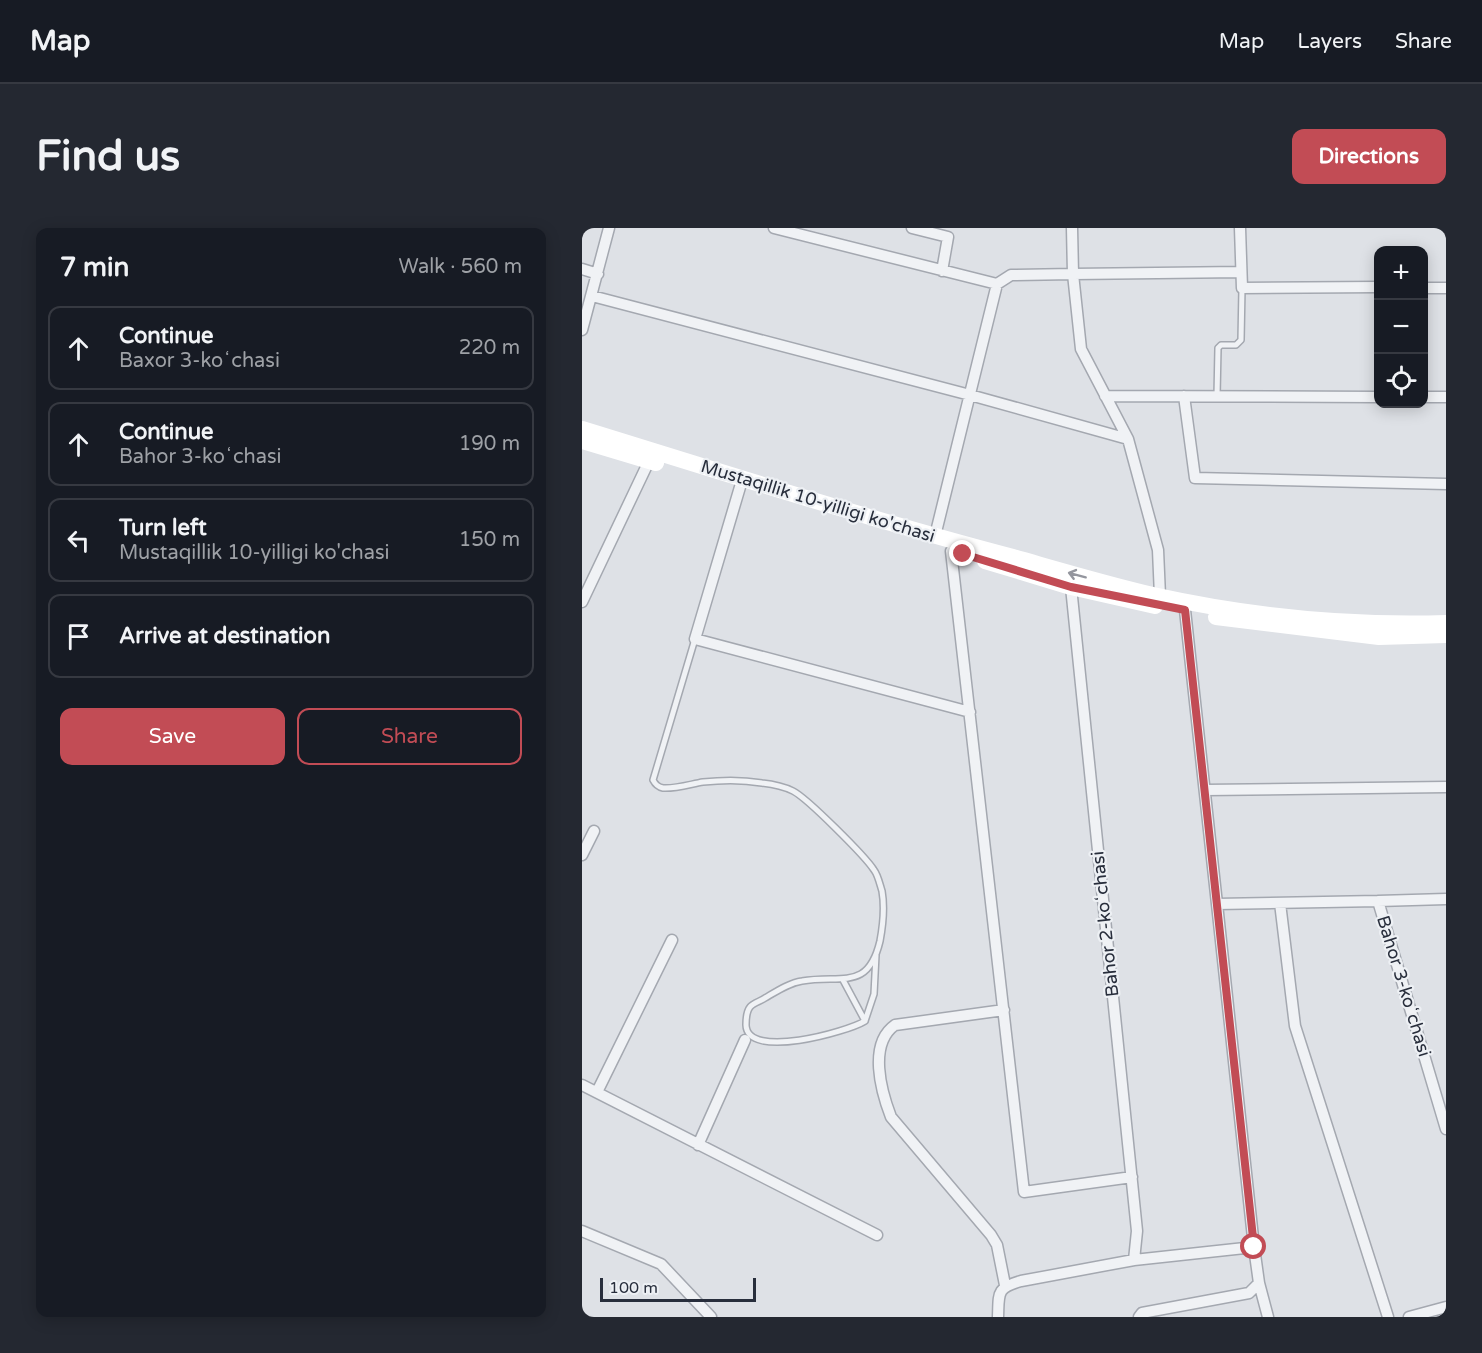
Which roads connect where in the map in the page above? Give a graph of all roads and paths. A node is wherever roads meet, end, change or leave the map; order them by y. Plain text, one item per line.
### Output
1 (609, 228) edge
2 (774, 228) edge
3 (912, 228) edge
4 (1072, 228) edge
5 (1240, 228) edge
6 (582, 269) edge
7 (942, 270) junction
8 (1241, 272) junction
9 (598, 274) junction
10 (1073, 274) junction
11 (997, 284) junction
12 (1374, 287) edge
13 (1242, 288) junction
14 (1428, 288) edge
15 (1446, 288) edge
16 (592, 296) junction
17 (582, 330) edge
18 (970, 395) junction
19 (1105, 396) junction
20 (1185, 396) junction
21 (1217, 396) junction
22 (1374, 397) edge
23 (1428, 397) edge
24 (1446, 397) edge
25 (582, 429) edge
26 (1128, 439) junction
27 (582, 441) edge
28 (649, 461) junction
29 (1446, 484) edge
30 (740, 488) junction
31 (935, 536) junction
32 (951, 551) junction
33 (1071, 587) junction
34 (1160, 596) junction
35 (582, 602) edge
36 (1185, 610) junction
37 (1446, 623) edge
38 (1446, 635) edge
39 (695, 639) junction
40 (970, 712) junction
41 (1446, 787) edge
42 (1205, 790) junction
43 (594, 831) dead end
44 (582, 855) edge
45 (1446, 900) edge
46 (1378, 901) junction
47 (1280, 903) junction
48 (1217, 904) junction
49 (672, 940) dead end
50 (876, 955) junction
51 (843, 980) junction
52 (1004, 1010) junction
53 (865, 1022) junction
54 (744, 1040) dead end
55 (582, 1084) edge
56 (597, 1092) junction
57 (1446, 1129) edge
58 (698, 1145) junction
59 (1131, 1177) junction
60 (582, 1231) edge
61 (877, 1235) dead end
62 (1254, 1247) junction
63 (1134, 1260) junction
64 (1259, 1283) junction
65 (1005, 1285) junction
66 (1446, 1306) edge
67 (711, 1317) edge
68 (998, 1317) edge
69 (1139, 1317) edge
70 (1268, 1317) edge
71 (1388, 1317) edge
72 (1409, 1317) edge

1 - 9 street
2 - 7 street
3 - 7 street
4 - 10 street
5 - 8 street
6 - 9 street
7 - 11 street
8 - 10 street
8 - 13 street
9 - 16 street
10 - 11 street
10 - 19 street
11 - 18 street
12 - 13 street
13 - 21 lane
14 - 15 street
16 - 17 street
16 - 18 street
18 - 26 street
18 - 31 street
19 - 20 street
19 - 26 street
20 - 21 street
20 - 29 street
21 - 22 street
23 - 24 street
25 - 31 main road, Mustaqillik 10-yilligi ko'chasi
26 - 34 street
27 - 28 main road, Mustaqillik 10-yilligi ko'chasi
28 - 30 main road, Mustaqillik 10-yilligi ko'chasi
28 - 35 street
30 - 32 main road, Mustaqillik 10-yilligi ko'chasi
30 - 39 street
34 -> 31 main road, Mustaqillik 10-yilligi ko'chasi
32 - 33 main road, Mustaqillik 10-yilligi ko'chasi
32 - 40 street
33 - 36 main road, Mustaqillik 10-yilligi ko'chasi
33 - 59 street, Bahor 2-koʻchasi
34 - 37 main road, Mustaqillik 10-yilligi ko'chasi
36 - 38 main road, Mustaqillik 10-yilligi ko'chasi
36 - 42 street
39 - 40 street
39 - 50 lane
40 - 52 street
41 - 42 street
42 - 48 street
43 - 44 street
45 - 46 street
46 - 47 street, Bahor 3-koʻchasi
46 - 57 street, Bahor 3-koʻchasi
47 - 48 street, Bahor 3-koʻchasi
47 - 71 street
48 - 62 street
49 - 56 street
50 - 51 lane
50 - 53 lane
51 - 53 lane
51 - 53 lane
52 - 59 street
52 - 65 street
54 - 58 street
55 - 56 street
56 - 58 street
58 - 61 street
59 - 63 street, Bahor 2-koʻchasi
60 - 67 street
62 - 63 street
62 - 64 street
63 - 65 street
64 - 69 street
64 - 70 street
65 - 68 street
66 - 72 street

